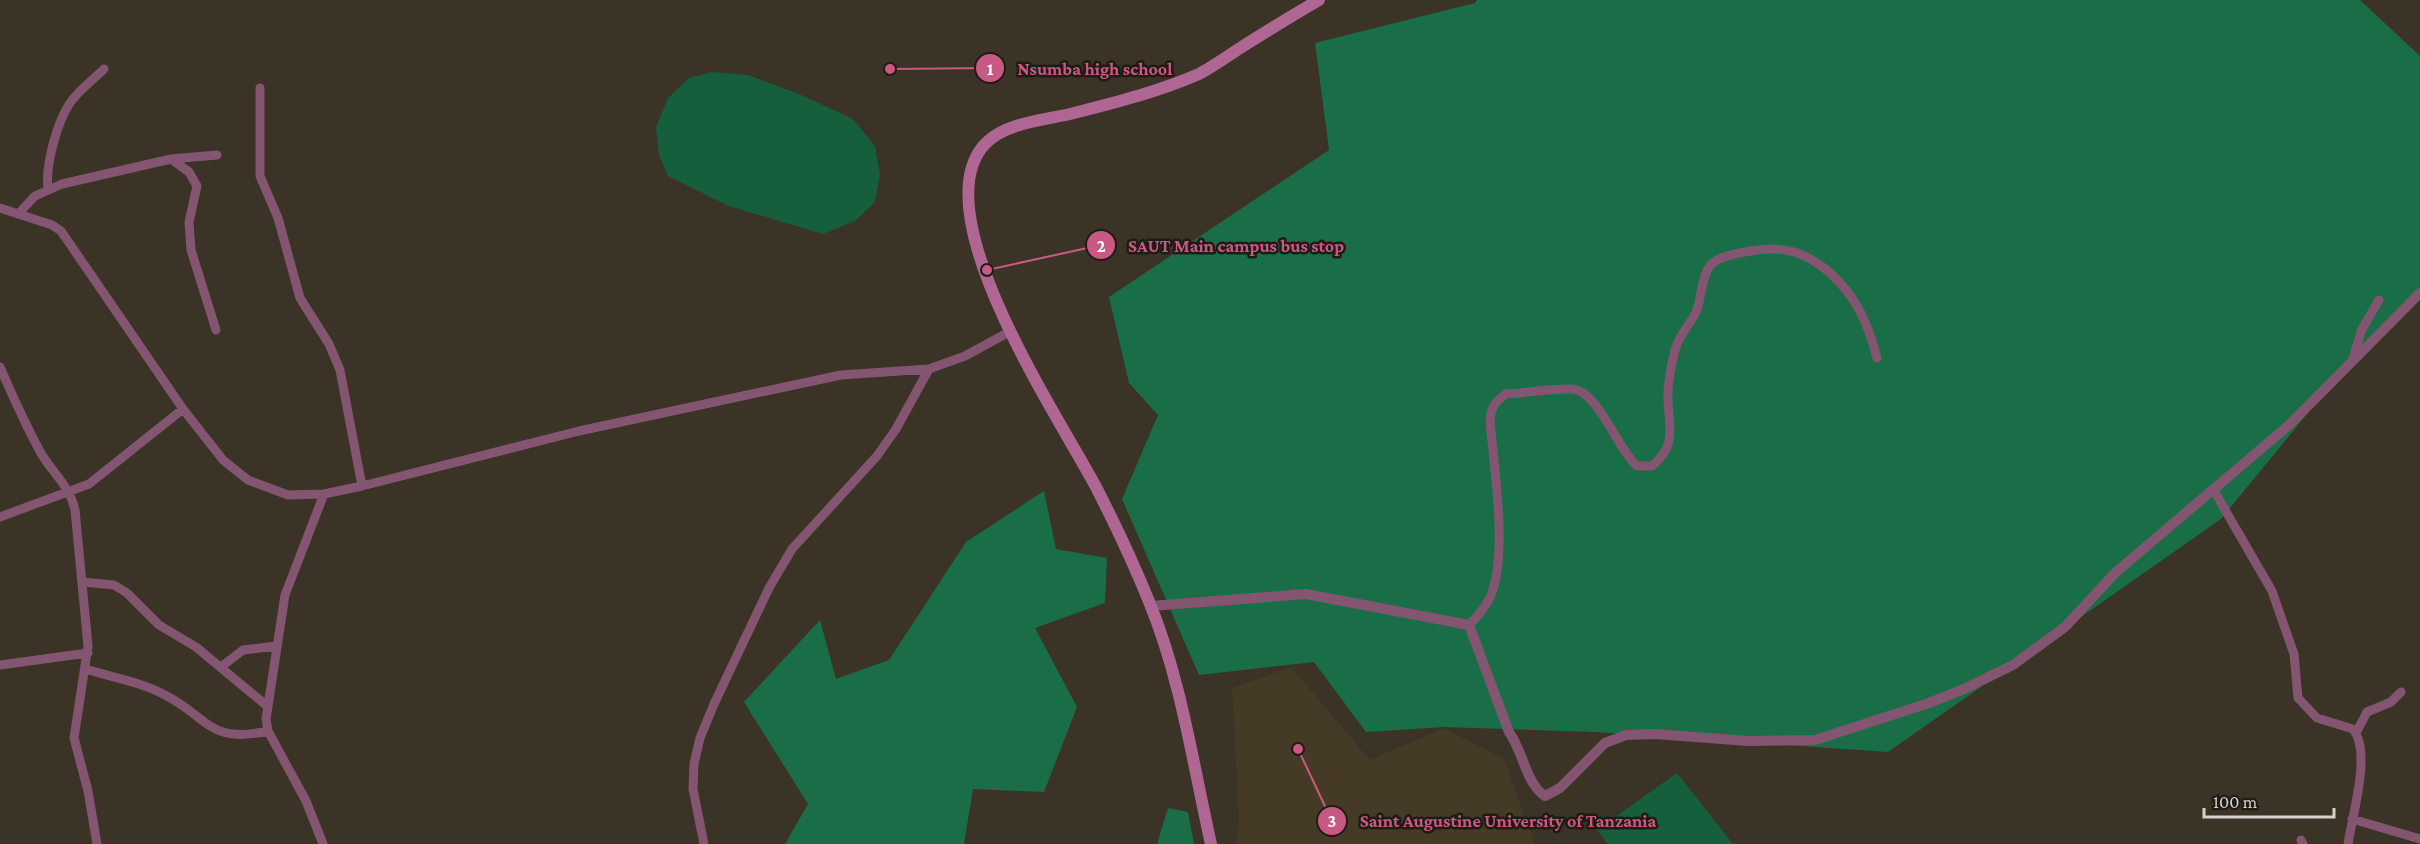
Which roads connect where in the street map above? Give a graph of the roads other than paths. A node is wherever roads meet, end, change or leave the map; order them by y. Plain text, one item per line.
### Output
1 (1319, 0) edge
2 (104, 69) dead end
3 (260, 88) dead end
4 (218, 155) dead end
5 (171, 159) junction
6 (48, 189) junction
7 (0, 208) edge
8 (19, 213) junction
9 (2420, 294) edge
10 (2379, 300) dead end
11 (216, 330) dead end
12 (1009, 332) junction
13 (1876, 358) dead end
14 (0, 367) edge
15 (2350, 367) junction
16 (929, 369) junction
17 (183, 409) junction
18 (362, 486) junction
19 (2213, 489) junction
20 (70, 492) junction
21 (324, 494) junction
22 (0, 517) edge
23 (82, 582) junction
24 (1151, 606) junction
25 (1470, 625) junction
26 (276, 646) junction
27 (88, 653) junction
28 (0, 665) edge
29 (221, 667) junction
30 (85, 669) junction
31 (2401, 692) dead end
32 (267, 706) junction
33 (268, 731) junction
34 (2356, 733) junction
35 (2352, 819) junction
36 (2420, 839) edge
37 (97, 844) edge
38 (323, 844) edge
39 (704, 844) edge
40 (1211, 844) edge
41 (2348, 844) edge

1 - 12 main road
2 - 6 street
3 - 18 street
4 - 5 street
5 - 6 street
5 - 11 street
6 - 8 street
7 - 8 street
8 - 17 street
9 - 15 street
10 - 15 street
12 - 16 street
12 - 24 main road
13 - 25 street
14 - 20 street
15 - 19 street
16 - 18 street
16 - 39 street
17 - 20 street
17 - 21 street
18 - 21 street
19 - 25 street
19 - 34 street
20 - 22 street
20 - 23 street
21 - 26 street
23 - 27 street
23 - 29 street
24 - 25 street
24 - 40 main road
26 - 29 street
26 - 32 street
27 - 28 street
27 - 30 street
29 - 32 street
30 - 33 street
30 - 37 street
31 - 34 street
32 - 33 street
33 - 38 street
34 - 35 street
35 - 36 street
35 - 41 street

